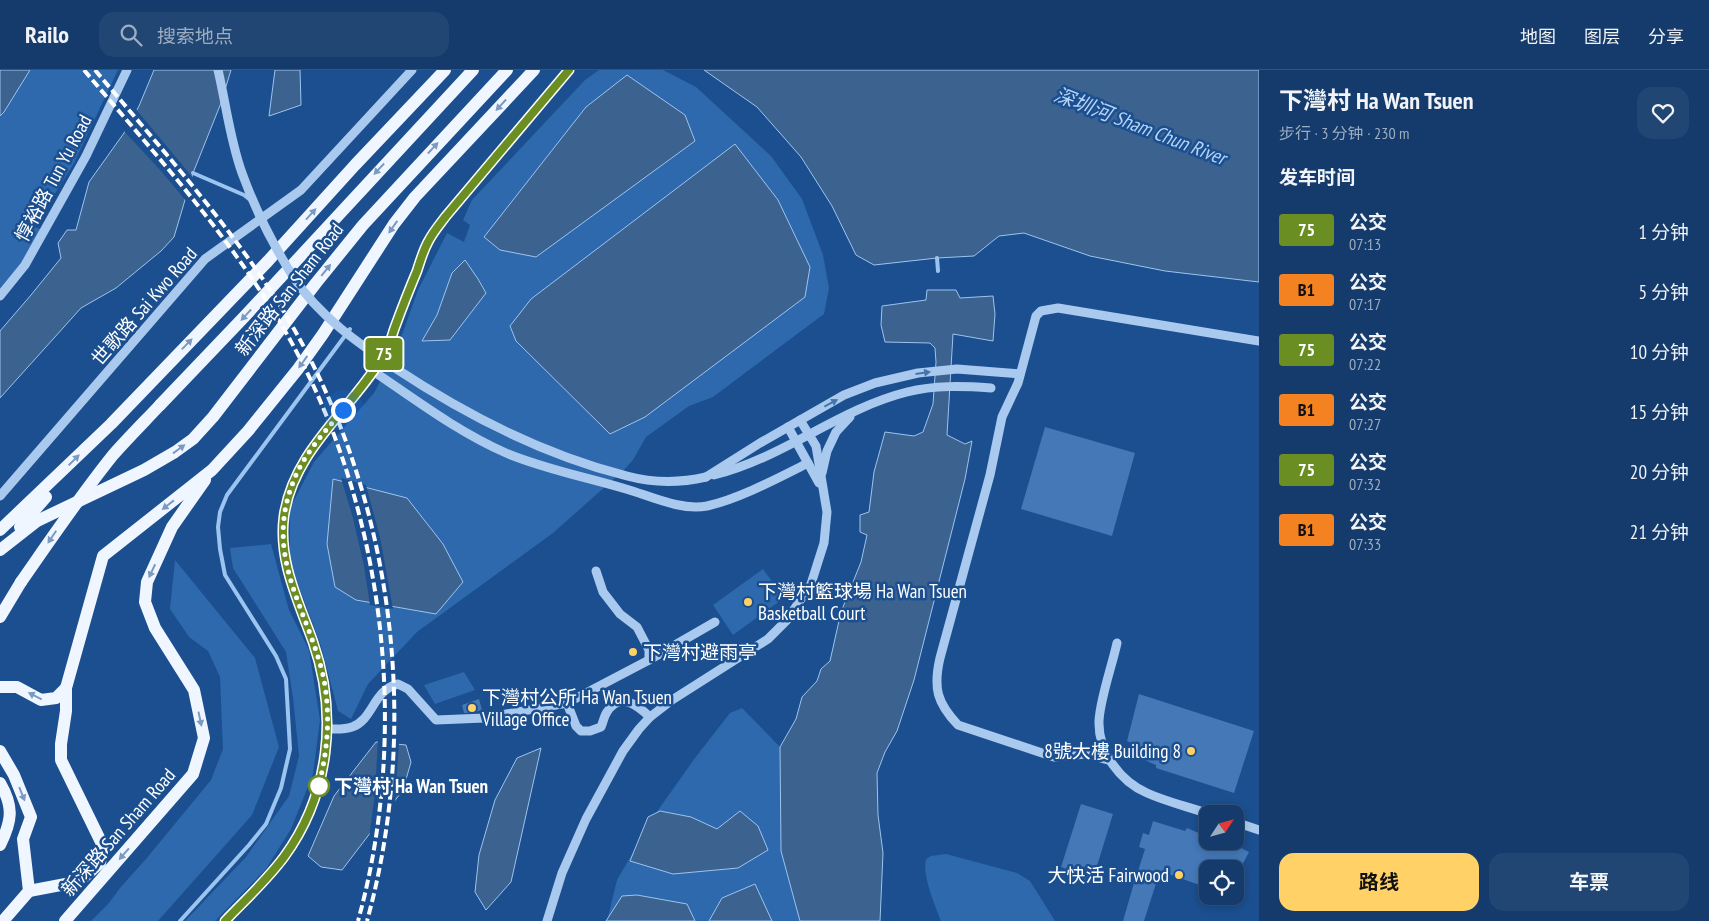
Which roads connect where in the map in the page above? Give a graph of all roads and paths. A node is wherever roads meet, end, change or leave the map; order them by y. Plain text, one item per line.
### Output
1 (128, 70) edge
2 (218, 70) edge
3 (412, 70) edge
4 (445, 70) edge
5 (473, 70) edge
6 (508, 70) edge
7 (534, 70) edge
8 (569, 70) edge
9 (0, 296) edge
10 (1259, 341) edge
11 (373, 371) junction
12 (1020, 374) junction
13 (991, 388) dead end
14 (855, 411) junction
15 (800, 420) junction
16 (788, 427) junction
17 (809, 435) junction
18 (796, 441) junction
19 (808, 463) junction
20 (212, 470) junction
21 (58, 475) junction
22 (706, 477) junction
23 (823, 488) junction
24 (0, 496) edge
25 (0, 530) edge
26 (2, 548) edge
27 (596, 571) dead end
28 (0, 618) edge
29 (715, 622) dead end
30 (1117, 643) dead end
31 (649, 660) junction
32 (0, 687) edge
33 (66, 688) junction
34 (567, 704) junction
35 (650, 717) junction
36 (328, 729) junction
37 (0, 751) edge
38 (1108, 760) junction
39 (0, 783) edge
40 (1199, 811) edge
41 (1244, 825) edge
42 (1259, 830) edge
43 (0, 845) edge
44 (28, 891) junction
45 (3, 921) edge
46 (65, 921) edge
47 (225, 921) edge
48 (547, 921) edge

1 - 9 street, 惇裕路 Tun Yu Road
2 - 22 street, bridge
3 - 24 street, 世歌路 Sai Kwo Road
21 -> 4 main road, 新深路 San Sham Road
5 -> 28 main road, 新深路 San Sham Road, bridge
26 -> 6 main road, 新深路 San Sham Road
7 -> 20 main road, 新深路 San Sham Road
8 - 11 street
10 - 12 street
11 - 19 street
11 - 36 street
15 -> 12 street
12 - 38 street
13 - 14 street
14 - 17 street
14 - 23 street
15 - 16 street
15 - 17 street
16 - 18 street
16 - 22 street
17 - 18 street
17 - 23 street
18 - 19 street
18 - 22 street
19 - 23 street
20 -> 33 main road, 新深路 San Sham Road
20 -> 46 main road, 新深路 San Sham Road
21 - 25 main road, 新深路 San Sham Road
21 - 26 main road, 新深路 San Sham Road
23 - 35 street
27 - 31 street
29 - 31 street
30 - 38 street
31 - 34 street
33 -> 32 main road
33 - 44 main road, 新深路 San Sham Road
34 - 35 street
34 - 36 street
35 - 48 street
36 - 47 street
37 -> 44 main road, 新深路 San Sham Road
38 - 40 street
39 - 43 main road
41 - 42 street
44 - 45 main road

